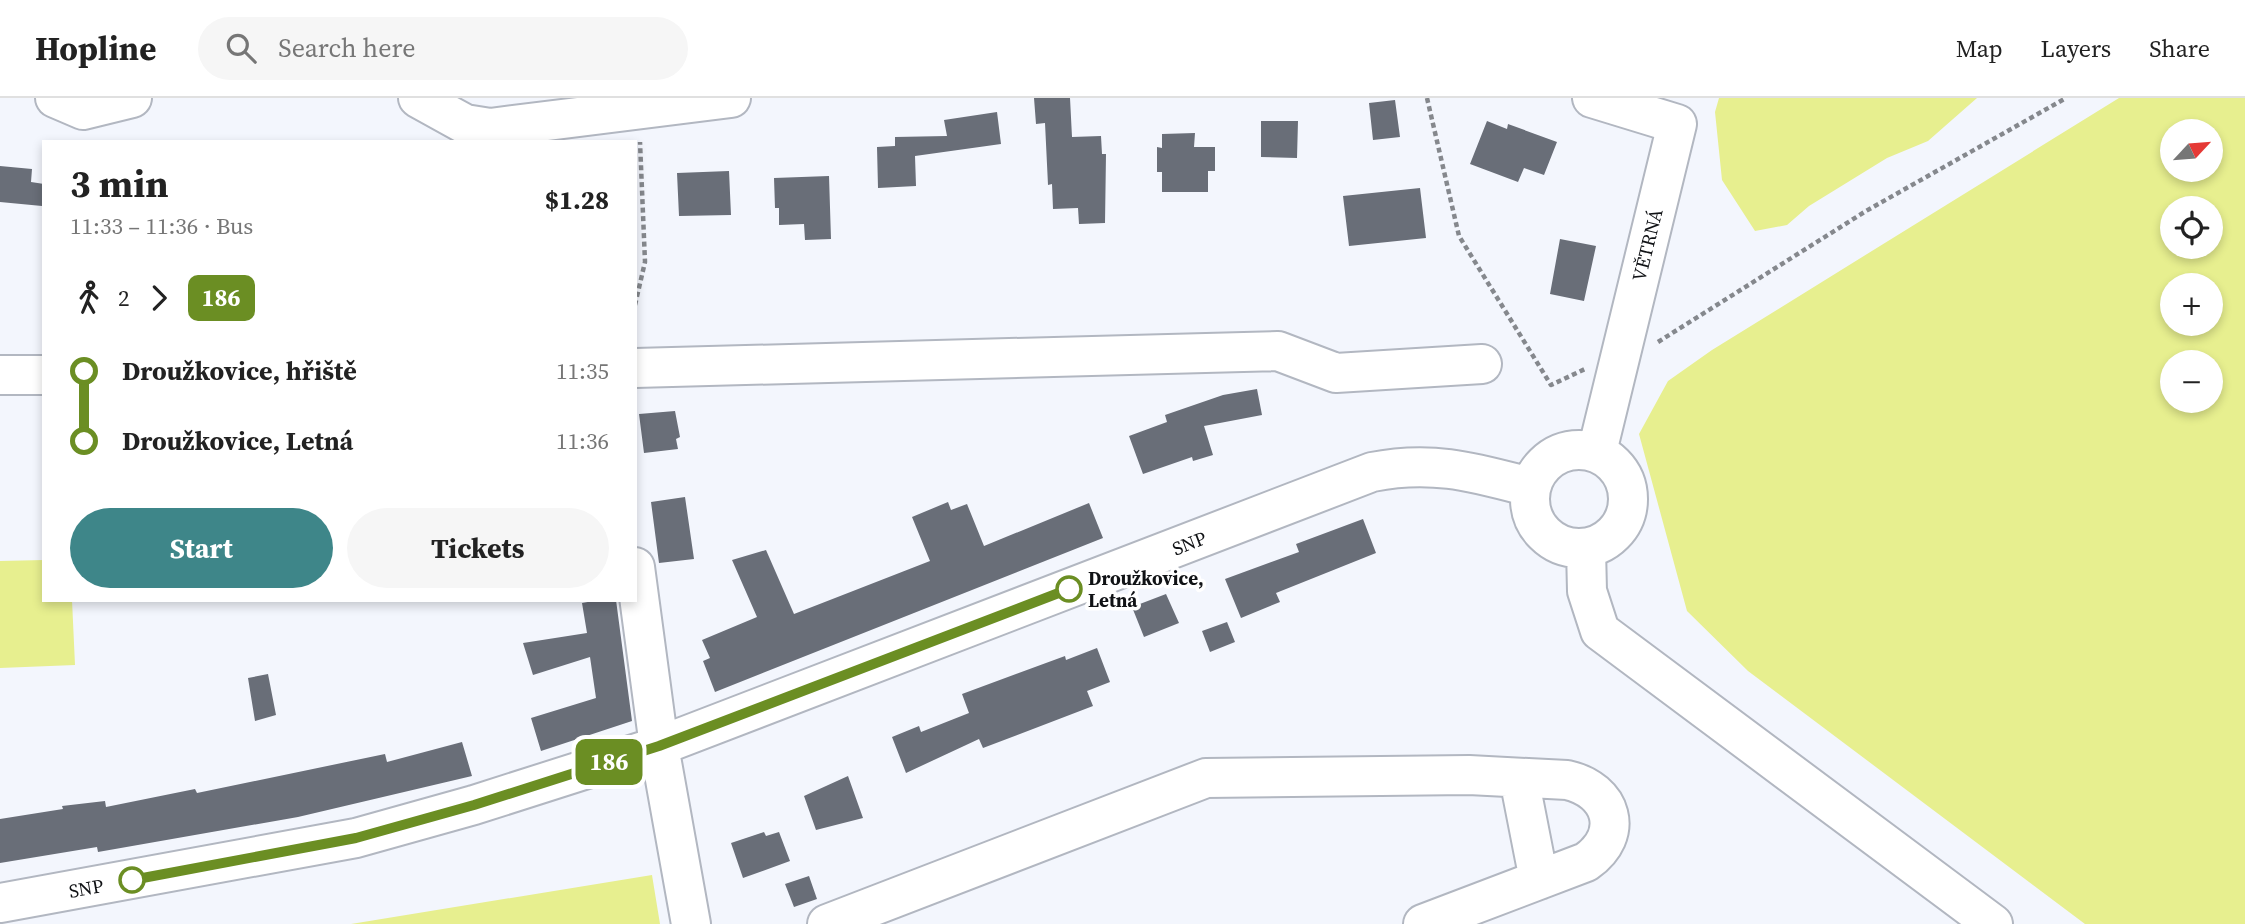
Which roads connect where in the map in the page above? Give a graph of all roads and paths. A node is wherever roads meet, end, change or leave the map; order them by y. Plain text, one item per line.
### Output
1 (55, 98) edge
2 (132, 98) edge
3 (418, 98) edge
4 (731, 98) edge
5 (1427, 98) edge
6 (1592, 98) edge
7 (2066, 98) edge
8 (639, 110) junction
9 (637, 296) edge
10 (1620, 352) junction
11 (1482, 364) dead end
12 (637, 368) edge
13 (0, 375) edge
14 (42, 375) edge
15 (1597, 452) junction
16 (1531, 487) junction
17 (1586, 549) junction
18 (637, 581) edge
19 (659, 746) junction
20 (1519, 778) junction
21 (1539, 880) junction
22 (0, 903) edge
23 (691, 924) edge
24 (827, 924) edge
25 (1423, 924) edge
26 (1993, 924) edge

1 - 2 street
3 - 8 street
4 - 8 street
5 - 10 path
6 - 10 street, VĚTRNÁ
7 - 10 path
8 - 9 path
10 - 15 street, VĚTRNÁ
11 - 12 street
13 - 14 street
15 - 16 street
15 - 17 street
16 - 17 street
16 - 19 street, SNP
17 - 26 street
18 - 19 street
19 - 22 street, SNP
19 - 23 street
20 - 21 street
20 - 21 street
20 - 24 street
21 - 25 street

